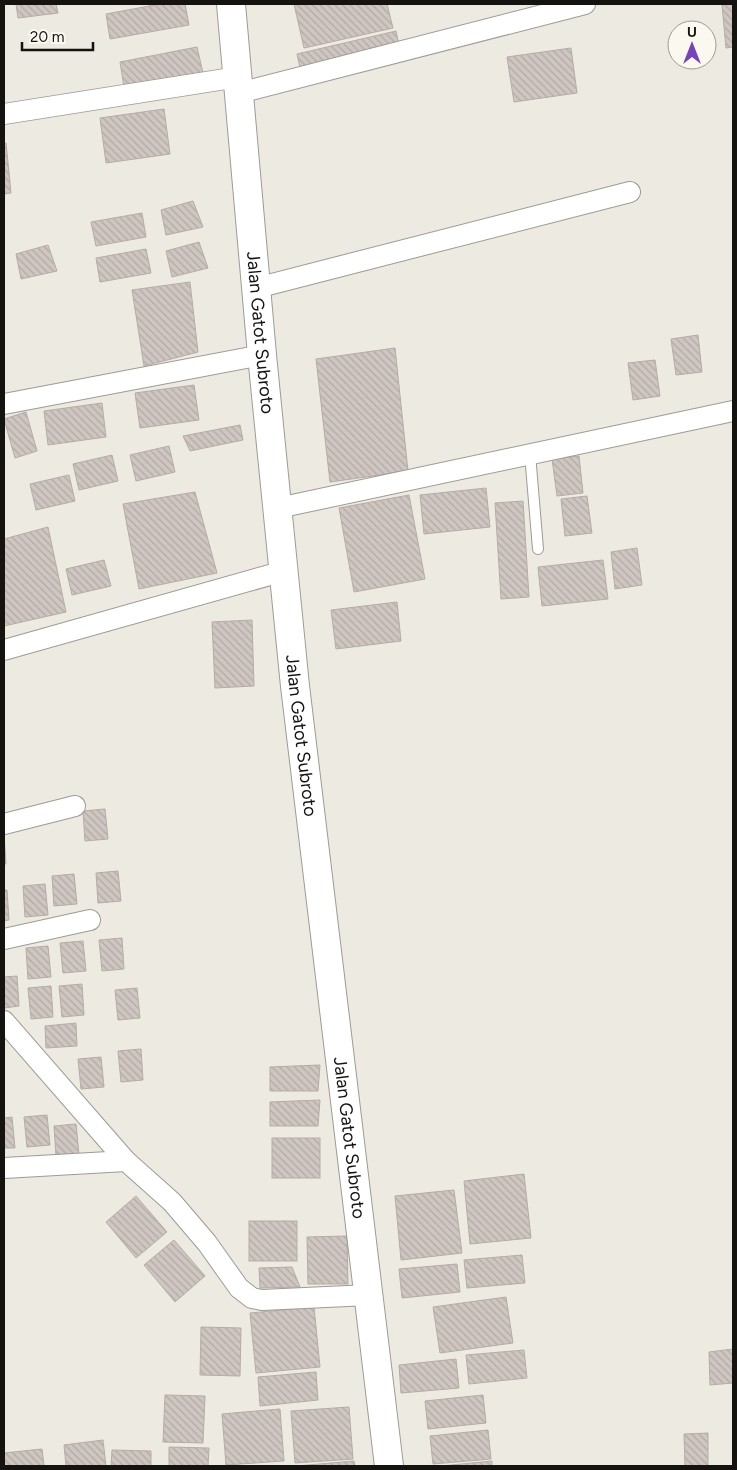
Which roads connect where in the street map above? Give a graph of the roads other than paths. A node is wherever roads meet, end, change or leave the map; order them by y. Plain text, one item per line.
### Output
1 (231, 4) edge
2 (584, 4) edge
3 (238, 85) junction
4 (4, 114) edge
5 (630, 192) dead end
6 (256, 288) junction
7 (262, 355) junction
8 (4, 404) edge
9 (733, 411) edge
10 (530, 454) junction
11 (278, 508) junction
12 (538, 549) dead end
13 (284, 571) junction
14 (4, 650) edge
15 (75, 806) dead end
16 (4, 824) edge
17 (90, 920) dead end
18 (4, 940) edge
19 (4, 1021) edge
20 (126, 1161) junction
21 (4, 1168) edge
22 (369, 1295) junction
23 (389, 1466) edge

1 - 3 street, Jalan Gatot Subroto
2 - 3 street
3 - 4 street
3 - 6 street, Jalan Gatot Subroto
5 - 6 street
6 - 7 street, Jalan Gatot Subroto
7 - 8 street
7 - 11 street, Jalan Gatot Subroto
9 - 10 street
10 - 11 street
10 - 12 lane
11 - 13 street, Jalan Gatot Subroto
13 - 14 street
13 - 22 street, Jalan Gatot Subroto
15 - 16 street
17 - 18 street
19 - 20 street
20 - 21 street
20 - 22 street
22 - 23 street, Jalan Gatot Subroto

